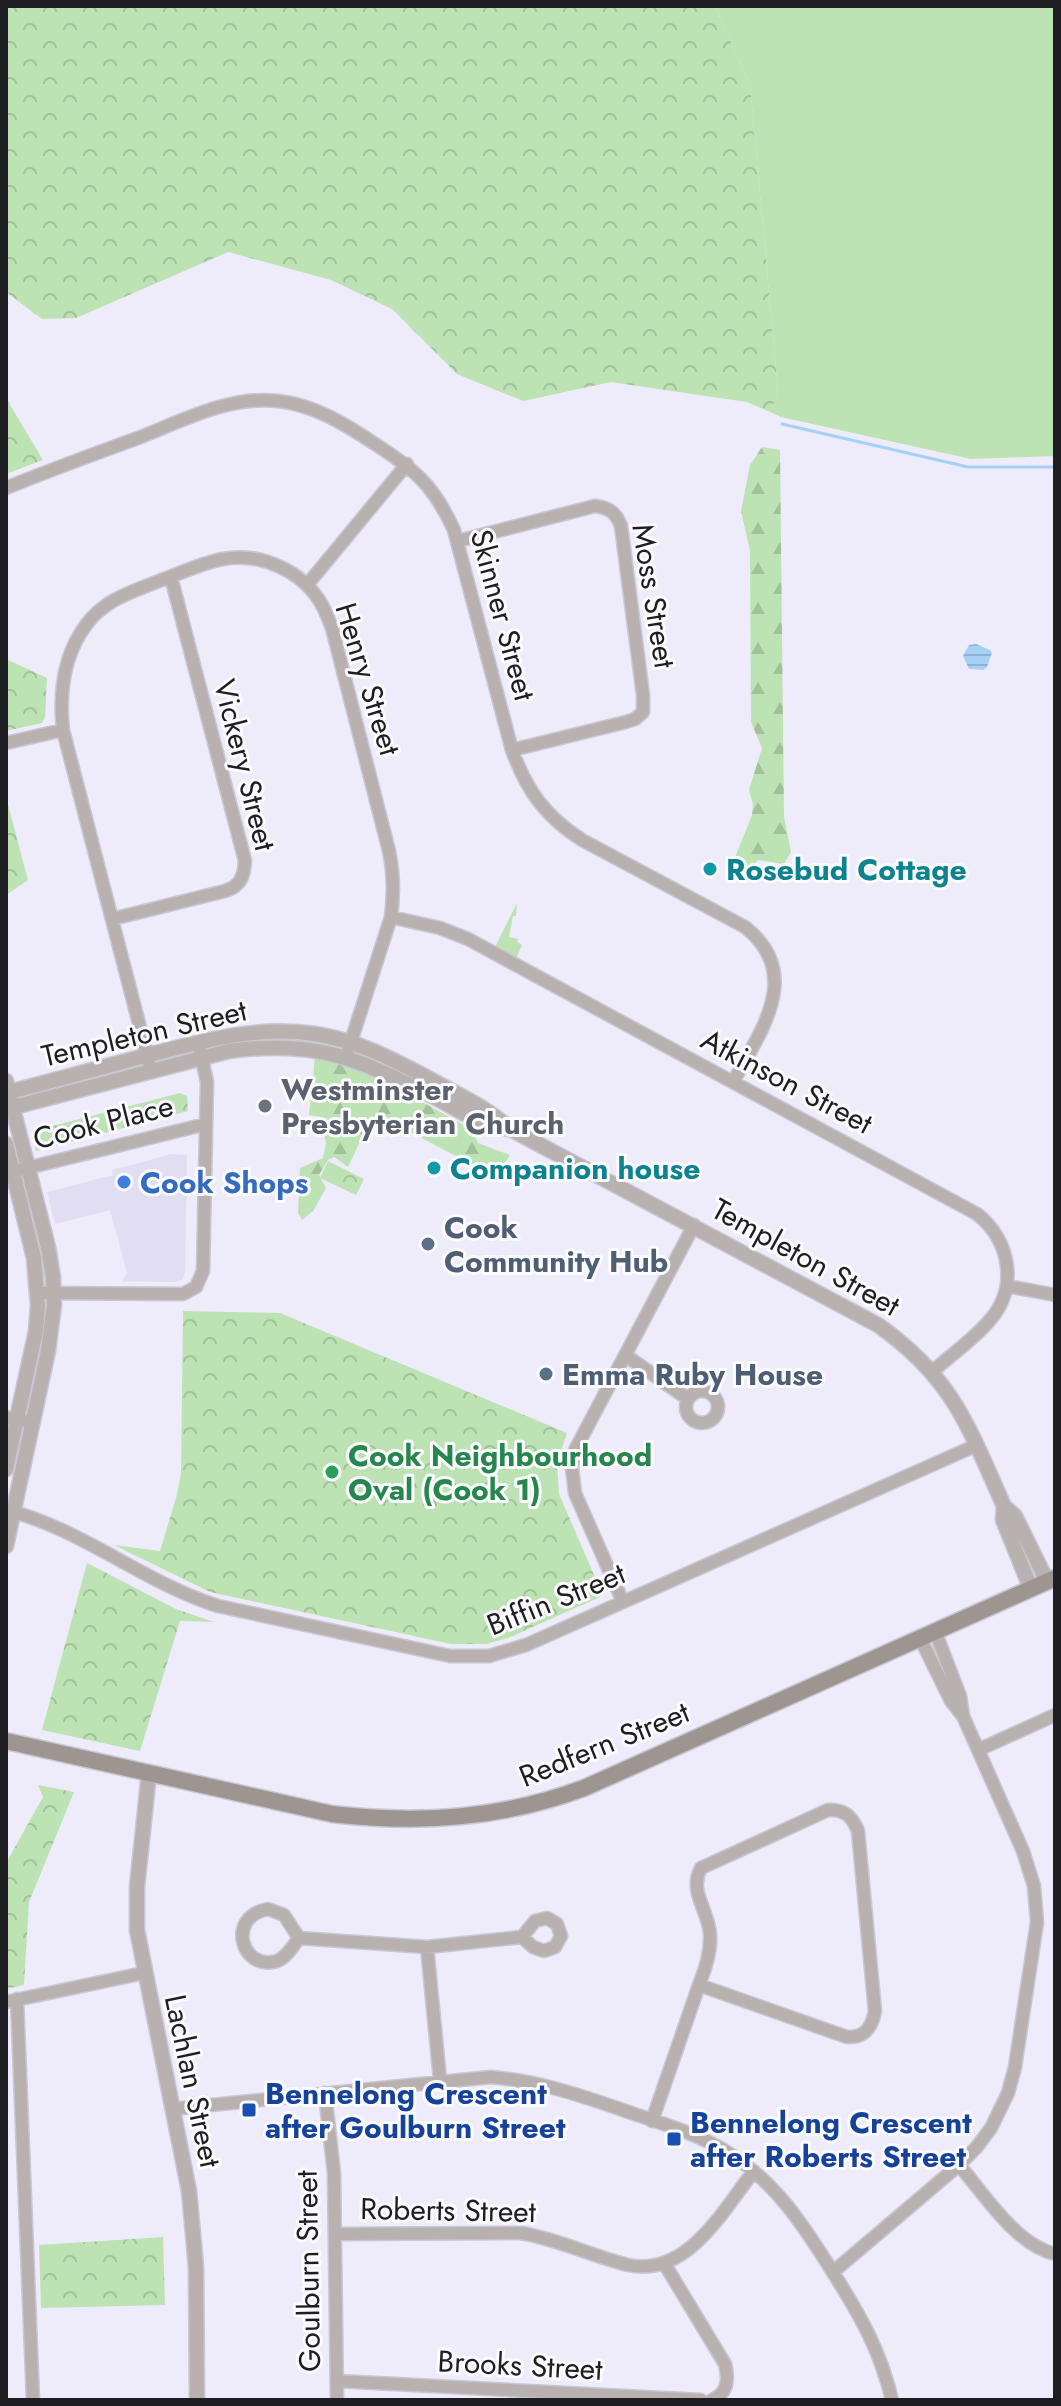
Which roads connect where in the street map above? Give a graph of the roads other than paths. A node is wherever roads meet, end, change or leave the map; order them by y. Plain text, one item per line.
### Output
1 (407, 464) junction
2 (6, 488) edge
3 (458, 541) junction
4 (171, 577) junction
5 (307, 585) junction
6 (63, 730) junction
7 (6, 743) edge
8 (512, 750) junction
9 (391, 917) junction
10 (112, 919) junction
11 (349, 1049) junction
12 (200, 1050) junction
13 (150, 1063) junction
14 (733, 1082) junction
15 (8, 1096) edge
16 (206, 1124) junction
17 (6, 1144) edge
18 (28, 1168) junction
19 (13, 1172) junction
20 (694, 1225) junction
21 (1007, 1286) junction
22 (38, 1293) junction
23 (54, 1293) junction
24 (1055, 1295) edge
25 (625, 1355) junction
26 (933, 1371) junction
27 (688, 1399) dead end
28 (11, 1418) edge
29 (33, 1423) junction
30 (977, 1445) junction
31 (6, 1469) edge
32 (1004, 1506) junction
33 (10, 1511) edge
34 (6, 1546) edge
35 (1051, 1580) edge
36 (1031, 1589) junction
37 (623, 1602) junction
38 (927, 1635) junction
39 (1055, 1715) edge
40 (6, 1741) edge
41 (978, 1750) junction
42 (149, 1773) junction
43 (522, 1937) dead end
44 (299, 1938) junction
45 (427, 1947) junction
46 (144, 1973) junction
47 (699, 1985) junction
48 (12, 2001) edge
49 (440, 2080) junction
50 (325, 2093) junction
51 (172, 2109) junction
52 (652, 2121) junction
53 (959, 2165) junction
54 (754, 2171) junction
55 (335, 2234) junction
56 (1055, 2254) edge
57 (664, 2263) junction
58 (833, 2272) junction
59 (337, 2381) junction
60 (33, 2400) edge
61 (197, 2400) edge
62 (337, 2400) edge
63 (701, 2400) edge
64 (712, 2400) edge
65 (892, 2400) edge

1 - 2 street, Skinner Street
1 - 3 street, Skinner Street
1 - 5 street
3 - 8 street, Skinner Street
3 - 8 street, Moss Street
4 - 5 street, Henry Street
4 - 6 street, Henry Street
4 - 10 street, Vickery Street
5 - 9 street, Henry Street
6 - 7 street
6 - 10 street, Henry Street
8 - 14 street, Skinner Street
9 - 11 street, Henry Street
9 - 14 street, Atkinson Street
10 - 13 street, Henry Street
11 - 12 street, Templeton Street
11 - 20 street, Templeton Street
12 - 13 street, Templeton Street
12 - 16 street
13 - 15 street, Templeton Street
14 - 21 street, Atkinson Street
15 - 18 street
16 - 18 street, Cook Place
16 - 23 street
17 - 19 street
18 - 19 street, Cook Place
18 - 23 street
19 - 22 street
20 - 25 street
20 - 26 street, Templeton Street
21 - 24 street
21 - 26 street
22 - 23 street
22 - 28 street
23 - 29 street
25 - 27 street
25 - 37 street
26 - 30 street, Templeton Street
28 - 29 street
28 - 31 street
29 - 33 street
30 - 32 street, Templeton Street
30 - 37 street, Biffin Street
32 - 35 street, Templeton Street
32 - 36 street, Templeton Street
33 - 34 street
33 - 37 street, Biffin Street
35 - 36 main road, Redfern Street
36 - 38 main road, Redfern Street
38 - 41 street
38 - 42 main road, Redfern Street
39 - 41 street
40 - 42 main road, Redfern Street
41 - 53 street
42 - 46 street, Lachlan Street
43 - 45 street
44 - 44 street
44 - 45 street
45 - 49 street
46 - 48 street
46 - 51 street, Lachlan Street
47 - 47 street
47 - 52 street
48 - 60 street
49 - 50 street
49 - 52 street
50 - 51 street
50 - 55 street, Goulburn Street
51 - 61 street, Lachlan Street
52 - 54 street
53 - 56 street
53 - 58 street
54 - 57 street
54 - 58 street
55 - 57 street, Roberts Street
55 - 59 street, Goulburn Street
57 - 64 street
58 - 65 street
59 - 62 street, Goulburn Street
59 - 63 street, Brooks Street

